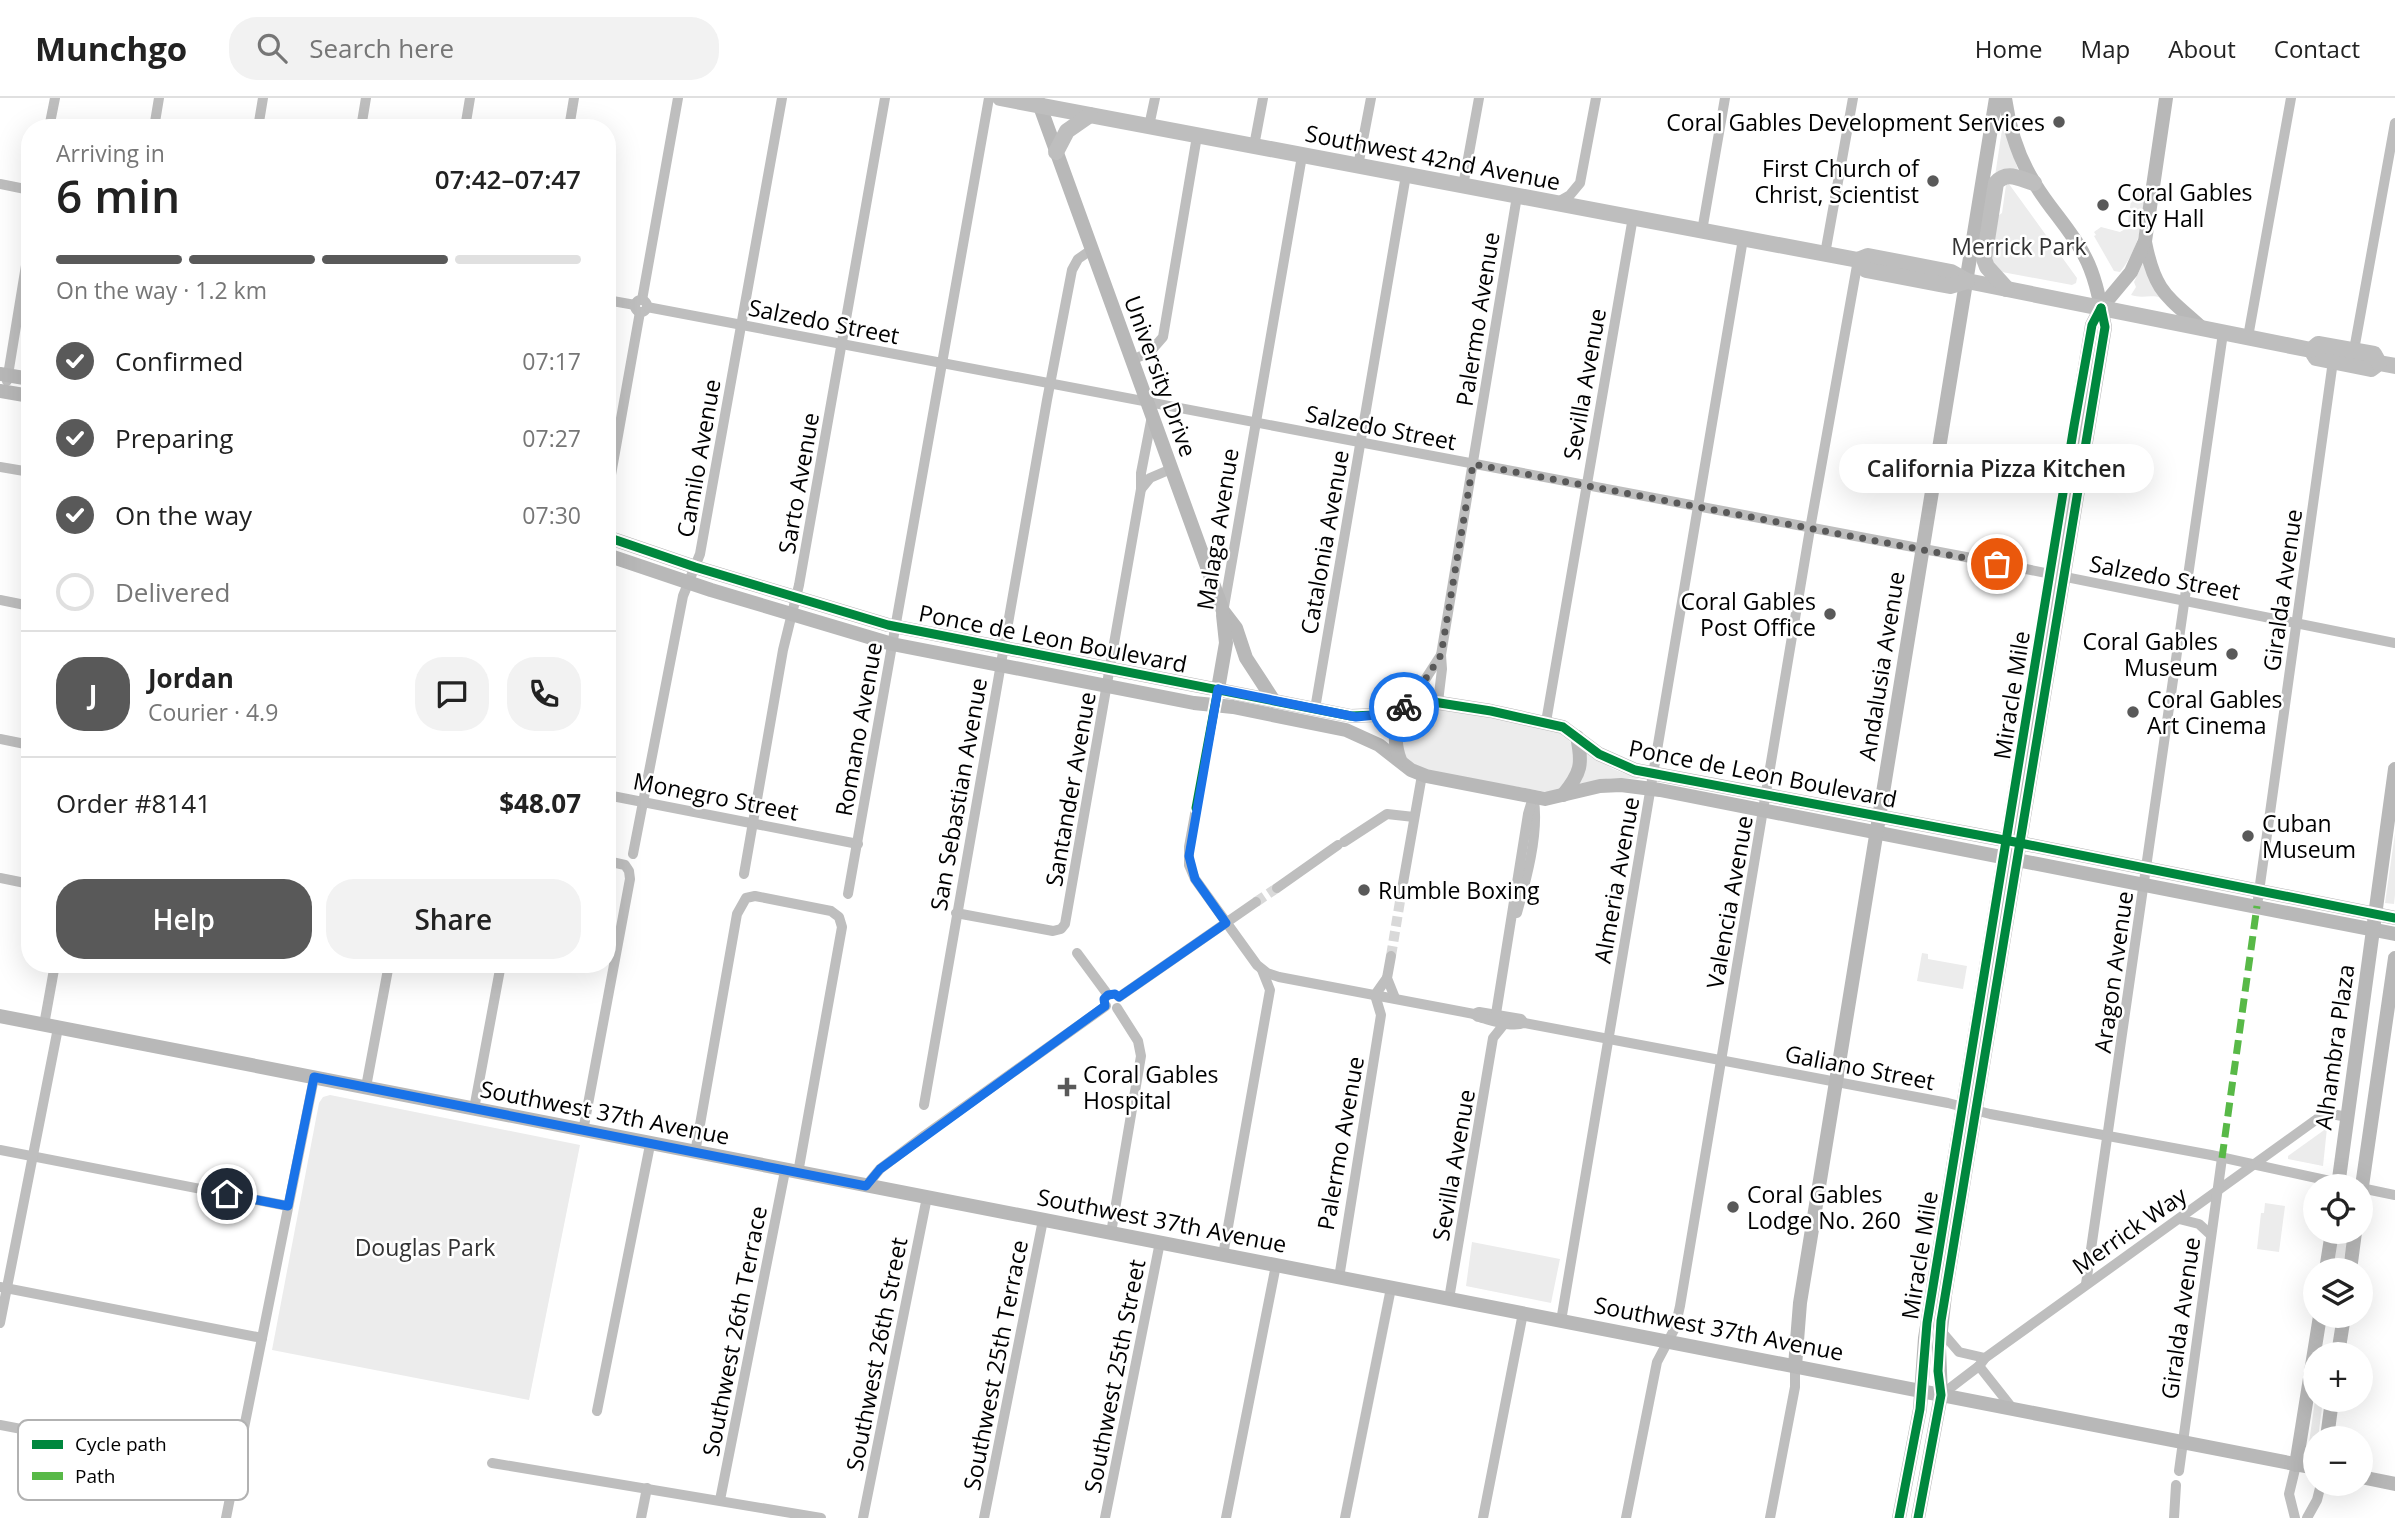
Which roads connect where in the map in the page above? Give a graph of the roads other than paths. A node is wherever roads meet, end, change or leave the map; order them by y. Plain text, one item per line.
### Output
1 (55, 98) edge
2 (159, 98) edge
3 (263, 98) edge
4 (366, 98) edge
5 (470, 98) edge
6 (574, 98) edge
7 (678, 98) edge
8 (782, 98) edge
9 (885, 98) edge
10 (989, 98) edge
11 (1000, 98) edge
12 (1155, 98) edge
13 (1263, 98) edge
14 (1371, 98) edge
15 (1479, 98) edge
16 (1596, 98) edge
17 (1725, 98) edge
18 (1853, 98) edge
19 (1996, 98) edge
20 (2005, 98) edge
21 (2166, 98) edge
22 (2291, 98) edge
23 (1040, 101) edge
24 (1090, 115) junction
25 (52, 119) edge
26 (156, 119) edge
27 (260, 119) edge
28 (362, 119) edge
29 (466, 119) edge
30 (570, 119) edge
31 (2395, 123) edge
32 (1149, 126) junction
33 (1198, 136) junction
34 (1254, 146) junction
35 (1056, 152) junction
36 (1302, 156) junction
37 (1358, 166) junction
38 (1406, 175) junction
39 (2034, 183) junction
40 (0, 184) edge
41 (1463, 186) junction
42 (21, 188) edge
43 (1517, 196) junction
44 (1556, 203) junction
45 (1633, 217) junction
46 (1702, 231) junction
47 (1743, 239) junction
48 (2145, 241) junction
49 (1091, 250) junction
50 (1825, 254) junction
51 (1858, 260) junction
52 (1967, 281) junction
53 (21, 287) edge
54 (2007, 289) junction
55 (616, 302) edge
56 (641, 306) junction
57 (2101, 308) junction
58 (741, 325) junction
59 (2203, 328) junction
60 (2223, 332) junction
61 (2248, 337) junction
62 (842, 344) junction
63 (2311, 350) junction
64 (2354, 351) junction
65 (1132, 360) junction
66 (2333, 361) junction
67 (2383, 361) edge
68 (942, 363) junction
69 (4, 375) edge
70 (1050, 384) junction
71 (3, 392) edge
72 (21, 395) edge
73 (1150, 409) junction
74 (1256, 423) junction
75 (1361, 443) junction
76 (616, 446) edge
77 (1473, 464) junction
78 (0, 467) edge
79 (1171, 469) junction
80 (21, 470) edge
81 (1586, 486) junction
82 (1141, 489) junction
83 (1699, 508) junction
84 (1810, 528) junction
85 (616, 540) edge
86 (1924, 550) junction
87 (616, 558) edge
88 (695, 567) junction
89 (2057, 575) junction
90 (688, 583) junction
91 (796, 599) junction
92 (0, 600) edge
93 (2185, 600) junction
94 (21, 604) edge
95 (1223, 611) junction
96 (791, 615) junction
97 (2297, 623) junction
98 (895, 627) junction
99 (2395, 643) edge
100 (892, 644) junction
101 (1003, 649) junction
102 (1441, 655) junction
103 (1000, 666) junction
104 (1111, 670) junction
105 (1108, 686) junction
106 (1218, 689) junction
107 (1274, 701) junction
108 (1438, 702) junction
109 (1215, 705) junction
110 (1408, 706) junction
111 (1315, 709) junction
112 (1546, 722) junction
113 (1577, 737) junction
114 (0, 739) edge
115 (21, 743) edge
116 (1402, 762) junction
117 (2395, 769) edge
118 (1422, 775) junction
119 (1653, 781) junction
120 (1563, 794) junction
121 (2393, 796) edge
122 (616, 797) edge
123 (1533, 797) junction
124 (644, 802) junction
125 (1765, 803) junction
126 (1879, 816) junction
127 (1414, 817) junction
128 (753, 824) junction
129 (1877, 832) junction
130 (2013, 842) junction
131 (858, 844) junction
132 (633, 853) dead end
133 (2010, 857) junction
134 (616, 863) edge
135 (744, 874) dead end
136 (2146, 877) junction
137 (0, 878) edge
138 (21, 882) edge
139 (1277, 888) tunnel mouth
140 (1402, 889) tunnel mouth
141 (2259, 890) junction
142 (848, 894) dead end
143 (1256, 902) tunnel mouth
144 (2257, 906) junction
145 (956, 913) junction
146 (2395, 918) edge
147 (2375, 922) junction
148 (1226, 923) junction
149 (2395, 934) edge
150 (1077, 953) dead end
151 (616, 954) edge
152 (1391, 956) tunnel mouth
153 (2395, 958) edge
154 (1267, 972) junction
155 (54, 973) edge
156 (387, 973) edge
157 (499, 973) edge
158 (612, 973) edge
159 (1284, 977) junction
160 (1387, 978) junction
161 (1270, 990) junction
162 (1108, 995) junction
163 (1375, 995) junction
164 (1119, 997) junction
165 (1395, 999) junction
166 (2392, 1000) edge
167 (1105, 1006) junction
168 (1117, 1008) junction
169 (1381, 1015) junction
170 (0, 1016) edge
171 (1496, 1019) junction
172 (51, 1026) junction
173 (1493, 1037) junction
174 (1609, 1039) junction
175 (1721, 1060) junction
176 (314, 1077) junction
177 (1837, 1083) junction
178 (366, 1087) junction
179 (924, 1105) dead end
180 (474, 1109) junction
181 (1969, 1109) junction
182 (2347, 1116) junction
183 (583, 1131) junction
184 (2109, 1136) junction
185 (2369, 1136) junction
186 (650, 1145) junction
187 (0, 1150) edge
188 (695, 1153) junction
189 (33, 1156) junction
190 (2222, 1158) junction
191 (2252, 1164) junction
192 (792, 1172) junction
193 (2339, 1174) edge
194 (2363, 1174) edge
195 (2303, 1176) edge
196 (866, 1186) junction
197 (2217, 1191) junction
198 (2373, 1192) edge
199 (2395, 1195) edge
200 (927, 1197) junction
201 (288, 1206) junction
202 (2179, 1219) junction
203 (1043, 1220) junction
204 (1111, 1233) junction
205 (2211, 1235) junction
206 (1160, 1242) junction
207 (1223, 1255) junction
208 (1276, 1265) junction
209 (1339, 1278) junction
210 (2086, 1284) junction
211 (3, 1287) edge
212 (1391, 1288) junction
213 (1449, 1299) junction
214 (1523, 1313) junction
215 (1562, 1321) junction
216 (0, 1323) edge
217 (2318, 1328) edge
218 (2338, 1328) edge
219 (1940, 1329) junction
220 (2317, 1334) junction
221 (262, 1338) junction
222 (1668, 1342) junction
223 (1982, 1362) junction
224 (1795, 1366) junction
225 (1922, 1391) junction
226 (1941, 1395) junction
227 (2012, 1409) junction
228 (597, 1411) dead end
229 (246, 1420) edge
230 (0, 1425) edge
231 (18, 1428) edge
232 (2182, 1442) junction
233 (492, 1463) dead end
234 (2296, 1465) junction
235 (2303, 1466) edge
236 (2179, 1471) dead end
237 (2373, 1479) edge
238 (2395, 1484) edge
239 (2176, 1485) dead end
240 (647, 1488) junction
241 (2318, 1496) edge
242 (230, 1500) edge
243 (720, 1500) junction
244 (226, 1518) edge
245 (641, 1518) edge
246 (821, 1518) edge
247 (863, 1518) edge
248 (984, 1518) edge
249 (1105, 1518) edge
250 (1226, 1518) edge
251 (1345, 1518) edge
252 (1483, 1518) edge
253 (1626, 1518) edge
254 (1770, 1518) edge
255 (1899, 1518) edge
256 (1918, 1518) edge
257 (2174, 1518) edge
258 (2295, 1518) edge
259 (2307, 1518) edge

1 - 25 street
2 - 26 street
3 - 27 street
4 - 28 street
5 - 29 street
6 - 30 street
7 - 56 street
8 - 58 street, Camilo Avenue
9 - 62 street, Sarto Avenue
10 - 68 street, Romano Avenue
11 - 23 main road, Southwest 42nd Avenue
12 - 32 street
13 - 34 street
14 - 37 street
15 - 41 street
16 - 44 street
17 - 46 street
18 - 50 street
19 - 52 street, Andalusia Avenue
20 - 39 street
21 - 48 street
22 - 61 street
23 - 24 main road, Southwest 42nd Avenue
23 - 35 street, University Drive
24 - 32 main road, Southwest 42nd Avenue
24 - 35 main road
31 - 64 street
32 - 33 main road, Southwest 42nd Avenue
33 - 34 main road, Southwest 42nd Avenue
33 - 65 street
34 - 36 main road, Southwest 42nd Avenue
35 - 49 street, University Drive
36 - 37 main road, Southwest 42nd Avenue
36 - 74 street, Malaga Avenue
37 - 38 main road, Southwest 42nd Avenue
38 - 41 main road, Southwest 42nd Avenue
38 - 75 street, Catalonia Avenue
39 - 54 main road
39 - 57 street
40 - 42 street
41 - 43 main road, Southwest 42nd Avenue
43 - 44 main road, Southwest 42nd Avenue
43 - 77 street, Palermo Avenue
44 - 45 main road, Southwest 42nd Avenue
45 - 46 main road, Southwest 42nd Avenue
45 - 81 street, Sevilla Avenue
46 - 47 main road, Southwest 42nd Avenue
47 - 50 main road, Southwest 42nd Avenue
47 - 83 street, Almeria Avenue
48 - 57 street
48 - 59 street
49 - 65 street, University Drive
49 - 70 street, San Sebastian Avenue
50 - 51 main road, Southwest 42nd Avenue
51 - 52 main road, Southwest 42nd Avenue
51 - 84 street, Valencia Avenue
52 - 54 main road, Southwest 42nd Avenue
52 - 86 street, Andalusia Avenue
53 - 69 street
54 - 57 main road, Southwest 42nd Avenue
55 - 56 street, Salzedo Street
56 - 58 street, Salzedo Street
56 - 76 street
57 - 59 main road, Southwest 42nd Avenue
57 - 89 street, Miracle Mile
58 - 62 street, Salzedo Street
58 - 88 street, Camilo Avenue
59 - 60 main road, Southwest 42nd Avenue
60 - 61 main road, Southwest 42nd Avenue
60 - 93 street, Aragon Avenue
61 - 63 main road, Southwest 42nd Avenue
62 - 68 street, Salzedo Street
62 - 91 street, Sarto Avenue
63 - 64 main road, Southwest 42nd Avenue
63 - 66 main road, Southwest 42nd Avenue
64 - 67 main road, Southwest 42nd Avenue
65 - 73 street, University Drive
66 - 67 main road, Southwest 42nd Avenue
66 - 97 street, Giralda Avenue
68 - 70 street, Salzedo Street
68 - 98 street, Romano Avenue
69 - 71 street
70 - 73 street, Salzedo Street
70 - 101 street, San Sebastian Avenue
71 - 72 street
73 - 74 street, Salzedo Street
73 - 79 street, University Drive
73 - 82 street, Santander Avenue
74 - 75 street, Salzedo Street
74 - 95 street, Malaga Avenue
75 - 77 street, Salzedo Street
75 - 111 street, Catalonia Avenue
77 - 81 street, Salzedo Street
77 - 102 street, Palermo Avenue
78 - 80 street
79 - 82 street
79 - 95 street, University Drive
81 - 83 street, Salzedo Street
81 - 112 street, Sevilla Avenue
82 - 104 street, Santander Avenue
83 - 84 street, Salzedo Street
83 - 119 street, Almeria Avenue
84 - 86 street, Salzedo Street
84 - 125 street, Valencia Avenue
85 - 88 street, Ponce de Leon Boulevard
86 - 89 street, Salzedo Street
86 - 126 street, Andalusia Avenue
87 - 90 street, Ponce de Leon Boulevard
88 - 90 street, Camilo Avenue
88 - 91 street, Ponce de Leon Boulevard
89 - 93 street, Salzedo Street
89 - 130 street, Miracle Mile
90 - 96 street, Ponce de Leon Boulevard
90 - 124 street, Camilo Avenue
91 - 96 street, Sarto Avenue
91 - 98 street, Ponce de Leon Boulevard
92 - 94 street
93 - 97 street, Salzedo Street
93 - 136 street, Aragon Avenue
95 - 106 street, Malaga Avenue
95 - 107 street, University Drive
96 - 100 street, Ponce de Leon Boulevard
96 - 128 street, Sarto Avenue
97 - 99 street, Salzedo Street
97 - 141 street, Giralda Avenue
98 - 100 street, Romano Avenue
98 - 101 street, Ponce de Leon Boulevard
100 - 103 street, Ponce de Leon Boulevard
100 - 131 street, Romano Avenue
101 - 103 street, San Sebastian Avenue
101 - 104 street, Ponce de Leon Boulevard
102 - 108 street, Palermo Avenue
102 - 110 street, Palermo Avenue
103 - 105 street, Ponce de Leon Boulevard
103 - 145 street, San Sebastian Avenue
104 - 105 street, Santander Avenue
104 - 106 street, Ponce de Leon Boulevard
105 - 109 street, Ponce de Leon Boulevard
105 - 145 street, Santander Avenue
106 - 107 street, Ponce de Leon Boulevard
106 - 109 street, Malaga Avenue
107 - 111 street, Ponce de Leon Boulevard
108 - 110 street, Ponce de Leon Boulevard
108 - 112 street, Ponce de Leon Boulevard
109 - 116 street, Ponce de Leon Boulevard
109 - 148 street, Malaga Avenue
110 - 111 street, Ponce de Leon Boulevard
110 - 116 street
112 - 113 street, Ponce de Leon Boulevard
113 - 119 street, Ponce de Leon Boulevard
113 - 120 street
114 - 115 street
116 - 118 street, Ponce de Leon Boulevard
117 - 121 street, Alhambra Plaza
118 - 123 street, Ponce de Leon Boulevard
118 - 127 street
119 - 120 street, Ponce de Leon Boulevard
119 - 125 street, Ponce de Leon Boulevard
119 - 174 street, Almeria Avenue
120 - 123 street, Ponce de Leon Boulevard
121 - 147 street, Alhambra Plaza
122 - 124 street, Monegro Street
123 - 171 street
124 - 128 street, Monegro Street
124 - 132 street, Camilo Avenue
125 - 126 street, Ponce de Leon Boulevard
125 - 129 street, Ponce de Leon Boulevard
125 - 175 street, Valencia Avenue
126 - 129 street, Andalusia Avenue
126 - 130 street, Ponce de Leon Boulevard
127 - 139 street
127 - 140 street
128 - 131 street, Monegro Street
128 - 135 street, Sarto Avenue
129 - 133 street, Ponce de Leon Boulevard
129 - 177 street, Andalusia Avenue
130 - 133 street, Miracle Mile
130 - 136 street, Ponce de Leon Boulevard
131 - 142 street, Romano Avenue
133 - 136 street, Ponce de Leon Boulevard
133 - 181 street, Miracle Mile
134 - 151 street
136 - 141 street, Ponce de Leon Boulevard
136 - 144 street, Ponce de Leon Boulevard
136 - 184 street, Aragon Avenue
137 - 138 street
141 - 144 street, Giralda Avenue
141 - 147 street, Ponce de Leon Boulevard
143 - 148 street
144 - 147 street, Ponce de Leon Boulevard
145 - 179 street, San Sebastian Avenue
146 - 147 street, Ponce de Leon Boulevard
147 - 149 street, Ponce de Leon Boulevard
147 - 182 street, Alhambra Plaza
148 - 154 street, Malaga Avenue
148 - 164 street
150 - 162 street
152 - 160 street
153 - 166 street, Alhambra Plaza
154 - 159 street, Galiano Street
154 - 161 street, Malaga Avenue
155 - 172 street
156 - 178 street
157 - 180 street
158 - 183 street
159 - 161 street
159 - 163 street, Galiano Street
160 - 163 street
160 - 165 street
161 - 207 street
162 - 164 street
162 - 167 street
163 - 165 street, Galiano Street
163 - 169 street, Palermo Avenue
164 - 168 street
165 - 169 street
165 - 171 street, Galiano Street
166 - 185 street, Alhambra Plaza
167 - 168 street
167 - 196 street
168 - 204 street
169 - 209 street, Palermo Avenue
170 - 172 street, Southwest 37th Avenue
171 - 173 street
171 - 173 street
171 - 174 street, Galiano Street
172 - 176 street, Southwest 37th Avenue
172 - 189 street
173 - 213 street, Sevilla Avenue
174 - 175 street, Galiano Street
174 - 215 street, Almeria Avenue
175 - 177 street, Galiano Street
175 - 222 street, Valencia Avenue
176 - 178 street, Southwest 37th Avenue
176 - 201 street
177 - 181 street, Galiano Street
177 - 224 street, Andalusia Avenue
178 - 180 street, Southwest 37th Avenue
180 - 183 street, Southwest 37th Avenue
181 - 184 street, Galiano Street
181 - 219 street, Miracle Mile
181 - 225 street, Miracle Mile
182 - 185 street
182 - 191 street, Merrick Way
182 - 193 street, Alhambra Plaza
183 - 186 street, Southwest 37th Avenue
184 - 190 street, Galiano Street
184 - 210 street, Aragon Avenue
185 - 194 street, Alhambra Plaza
186 - 188 street, Southwest 37th Avenue
186 - 228 street
187 - 189 street
188 - 192 street, Southwest 37th Avenue
188 - 192 street, Southwest 26th Terrace
189 - 201 street
189 - 211 street
190 - 191 street, Galiano Street
190 - 197 street, Giralda Avenue
191 - 195 street, Galiano Street
191 - 197 street, Merrick Way
192 - 196 street, Southwest 37th Avenue
192 - 243 street, Southwest 26th Terrace
196 - 200 street, Southwest 37th Avenue
197 - 202 street, Merrick Way
197 - 205 street, Giralda Avenue
198 - 199 street
200 - 203 street, Southwest 37th Avenue
200 - 247 street, Southwest 26th Street
201 - 221 street
202 - 205 street
202 - 210 street, Merrick Way
203 - 204 street, Southwest 37th Avenue
203 - 248 street, Southwest 25th Terrace
204 - 206 street, Southwest 37th Avenue
205 - 232 street, Giralda Avenue
206 - 207 street, Southwest 37th Avenue
206 - 249 street, Southwest 25th Street
207 - 208 street, Southwest 37th Avenue
208 - 209 street, Southwest 37th Avenue
208 - 250 street
209 - 212 street, Southwest 37th Avenue
210 - 223 street, Merrick Way
211 - 216 street
211 - 221 street
212 - 213 street, Southwest 37th Avenue
212 - 251 street
213 - 214 street, Southwest 37th Avenue
214 - 215 street, Southwest 37th Avenue
214 - 252 street
215 - 222 street, Southwest 37th Avenue
217 - 220 street
218 - 220 street
219 - 223 street
219 - 226 street, Miracle Mile
220 - 234 street
221 - 229 street
222 - 224 street, Southwest 37th Avenue
222 - 253 street, Valencia Avenue
223 - 226 street, Merrick Way
223 - 227 street
224 - 225 street, Southwest 37th Avenue
224 - 254 street
225 - 226 street, Southwest 37th Avenue
225 - 255 street, Miracle Mile
226 - 227 street, Southwest 37th Avenue
226 - 256 street, Miracle Mile
227 - 232 street, Southwest 37th Avenue
230 - 231 street
232 - 234 street, Southwest 37th Avenue
232 - 236 street, Giralda Avenue
233 - 240 street
234 - 235 street, Southwest 37th Avenue
234 - 258 street
237 - 238 street
239 - 257 street
240 - 243 street
240 - 245 street
241 - 259 street
242 - 244 street
243 - 246 street

